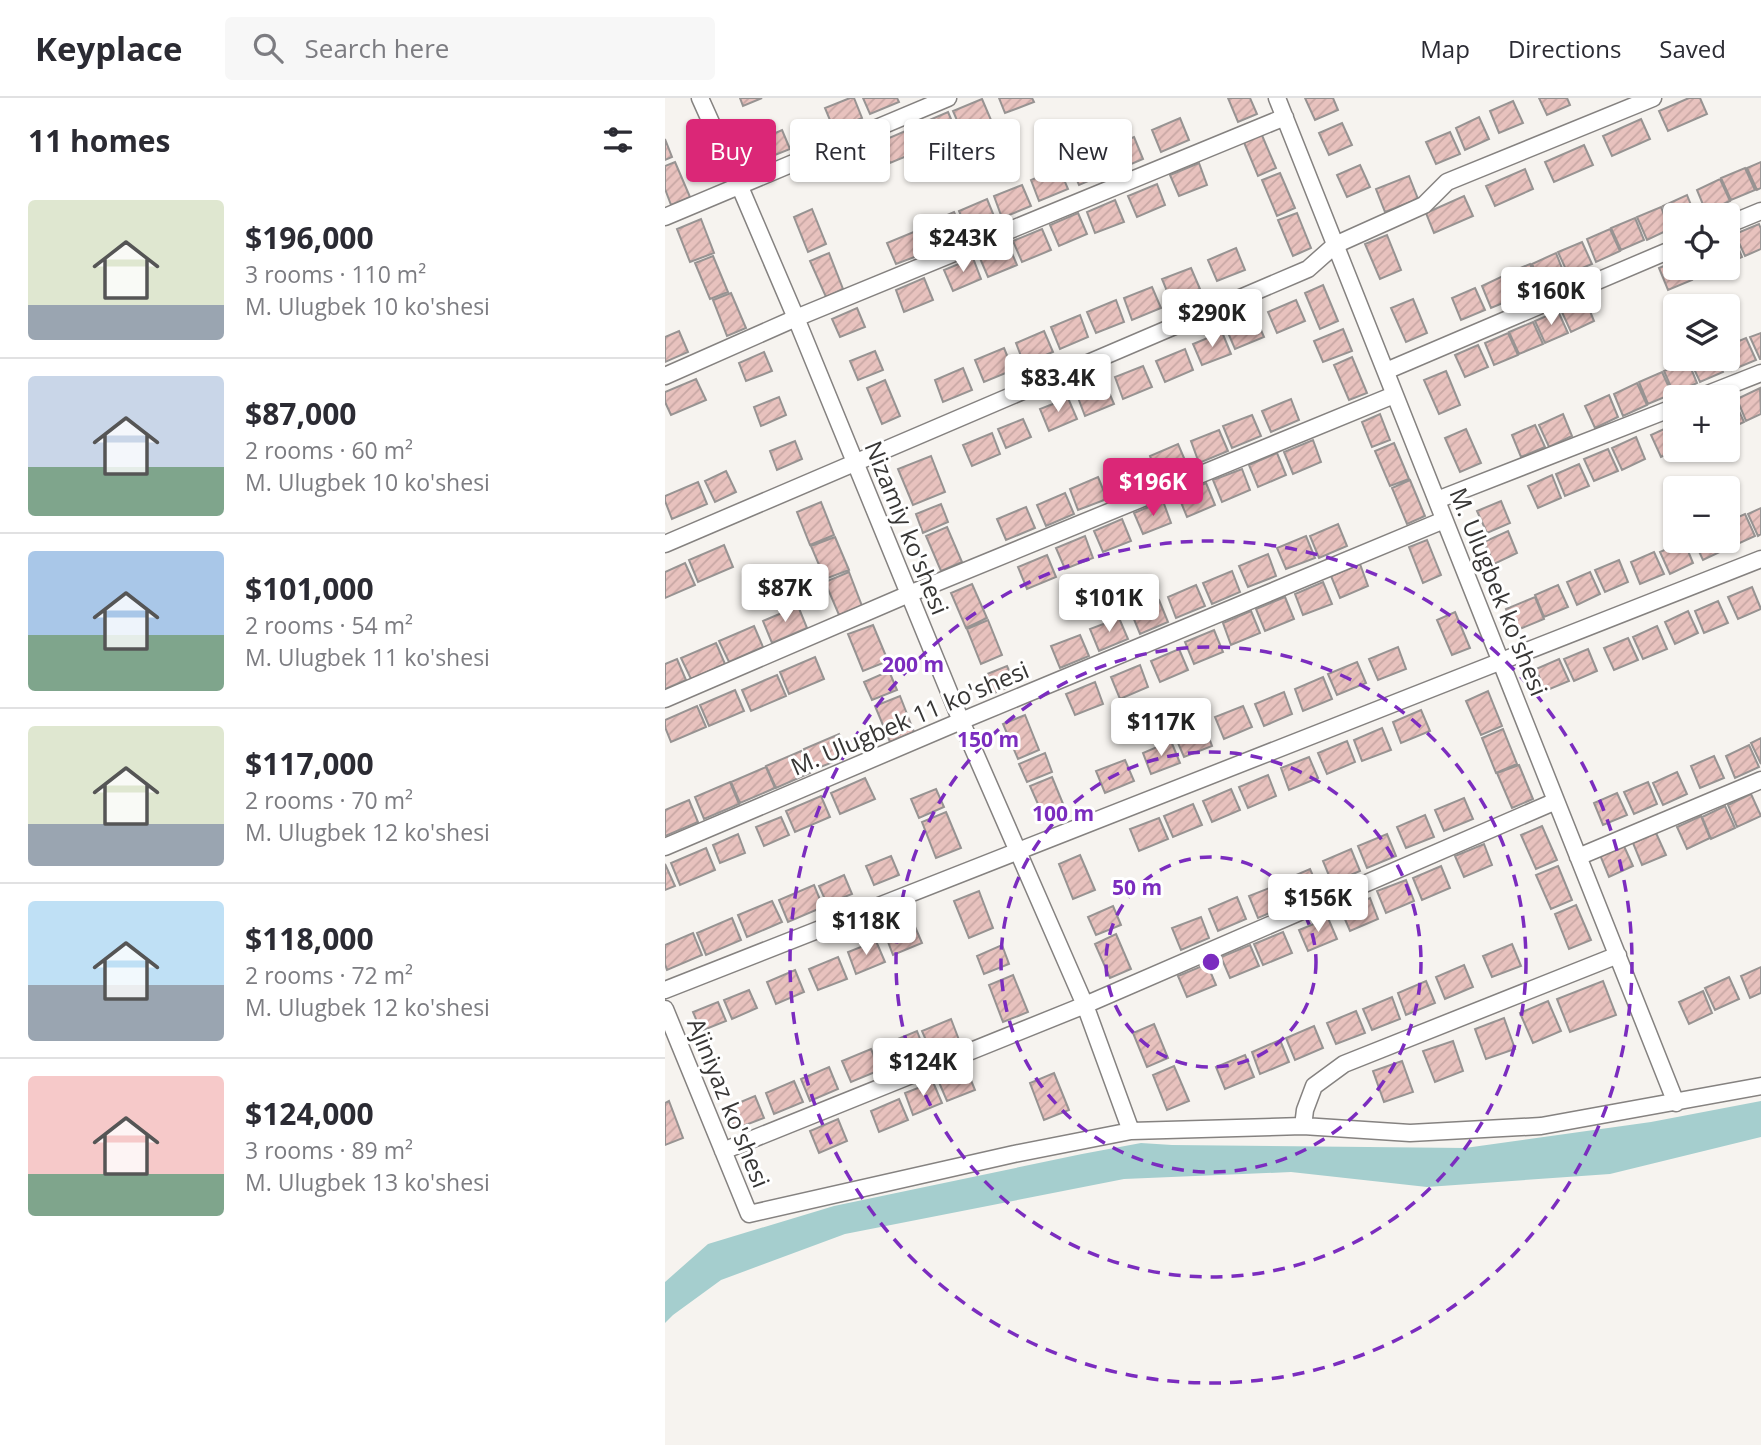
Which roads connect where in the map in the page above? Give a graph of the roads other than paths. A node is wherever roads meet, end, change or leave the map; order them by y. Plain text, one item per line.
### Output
1 (700, 98) edge
2 (948, 98) edge
3 (1277, 98) edge
4 (1653, 98) edge
5 (1285, 117) junction
6 (740, 187) junction
7 (1761, 211) edge
8 (665, 217) edge
9 (1740, 220) edge
10 (1335, 244) junction
11 (1663, 253) edge
12 (796, 318) junction
13 (1385, 371) junction
14 (1761, 373) edge
15 (665, 376) edge
16 (1730, 385) edge
17 (1394, 394) junction
18 (1663, 412) edge
19 (856, 464) junction
20 (1437, 500) junction
21 (1444, 520) junction
22 (665, 544) edge
23 (1761, 559) edge
24 (909, 594) junction
25 (1500, 659) junction
26 (665, 699) edge
27 (961, 722) junction
28 (1761, 780) edge
29 (1556, 801) junction
30 (665, 847) edge
31 (1018, 852) junction
32 (1578, 856) junction
33 (1618, 955) junction
34 (665, 990) edge
35 (1085, 1005) junction
36 (665, 1009) edge
37 (1761, 1086) edge
38 (1676, 1103) junction
39 (1303, 1126) junction
40 (1131, 1131) junction
41 (723, 1151) junction

1 - 6 street, Nizamiy ko'shesi
2 - 6 street
3 - 5 street, M. Ulugbek ko'shesi
4 - 10 street
5 - 10 street, M. Ulugbek ko'shesi
5 - 12 street
6 - 8 street
6 - 12 street, Nizamiy ko'shesi
7 - 9 street
10 - 13 street, M. Ulugbek ko'shesi
10 - 19 street
11 - 13 street
12 - 15 street
12 - 19 street, Nizamiy ko'shesi
13 - 17 street, M. Ulugbek ko'shesi
14 - 16 street
17 - 20 street, M. Ulugbek ko'shesi
17 - 24 street
18 - 20 street
19 - 22 street
19 - 24 street, Nizamiy ko'shesi
20 - 21 street, M. Ulugbek ko'shesi
21 - 25 street, M. Ulugbek ko'shesi
21 - 27 street, M. Ulugbek 11 ko'shesi
23 - 25 street
24 - 26 street
24 - 27 street, Nizamiy ko'shesi
25 - 29 street, M. Ulugbek ko'shesi
25 - 31 street
27 - 30 street, M. Ulugbek 11 ko'shesi
27 - 31 street, Nizamiy ko'shesi
28 - 32 street
29 - 32 street, M. Ulugbek ko'shesi
29 - 35 street
31 - 34 street
31 - 35 street, Nizamiy ko'shesi
32 - 33 street, M. Ulugbek ko'shesi
33 - 38 street, M. Ulugbek ko'shesi
33 - 39 street
35 - 40 street, Nizamiy ko'shesi
35 - 41 street
36 - 41 street, Ajiniyaz ko'shesi
37 - 38 street
38 - 39 street
39 - 40 street
40 - 41 street, Ajiniyaz ko'shesi

